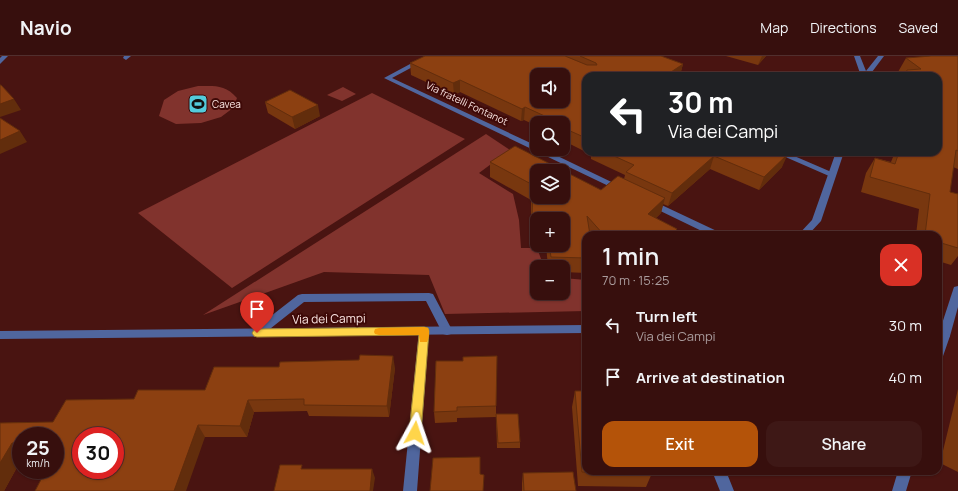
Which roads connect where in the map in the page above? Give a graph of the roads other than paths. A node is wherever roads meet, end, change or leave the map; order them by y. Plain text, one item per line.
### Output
1 (5, 56) edge
2 (430, 56) edge
3 (857, 56) edge
4 (881, 56) edge
5 (0, 62) edge
6 (863, 72) edge
7 (868, 72) edge
8 (530, 146) edge
9 (552, 156) edge
10 (788, 156) edge
11 (839, 156) edge
12 (832, 174) junction
13 (628, 192) edge
14 (641, 199) edge
15 (709, 231) edge
16 (807, 231) edge
17 (958, 290) edge
18 (582, 329) edge
19 (424, 331) junction
20 (447, 331) junction
21 (942, 332) edge
22 (257, 333) junction
23 (0, 335) edge
24 (721, 475) edge
25 (904, 475) edge
26 (410, 491) edge
27 (727, 491) edge
28 (899, 491) edge

1 - 5 street
2 - 8 street, Via fratelli Fontanot
3 - 6 street
4 - 7 street
9 - 13 street, Via fratelli Fontanot
10 - 12 street
11 - 12 street
12 - 16 street
14 - 15 street
17 - 21 street
18 - 20 street, Via dei Campi
19 - 20 street, Via dei Campi
19 - 22 street, Via dei Campi
19 - 26 street
20 - 22 street
22 - 23 street, Via dei Campi
24 - 27 street
25 - 28 street

